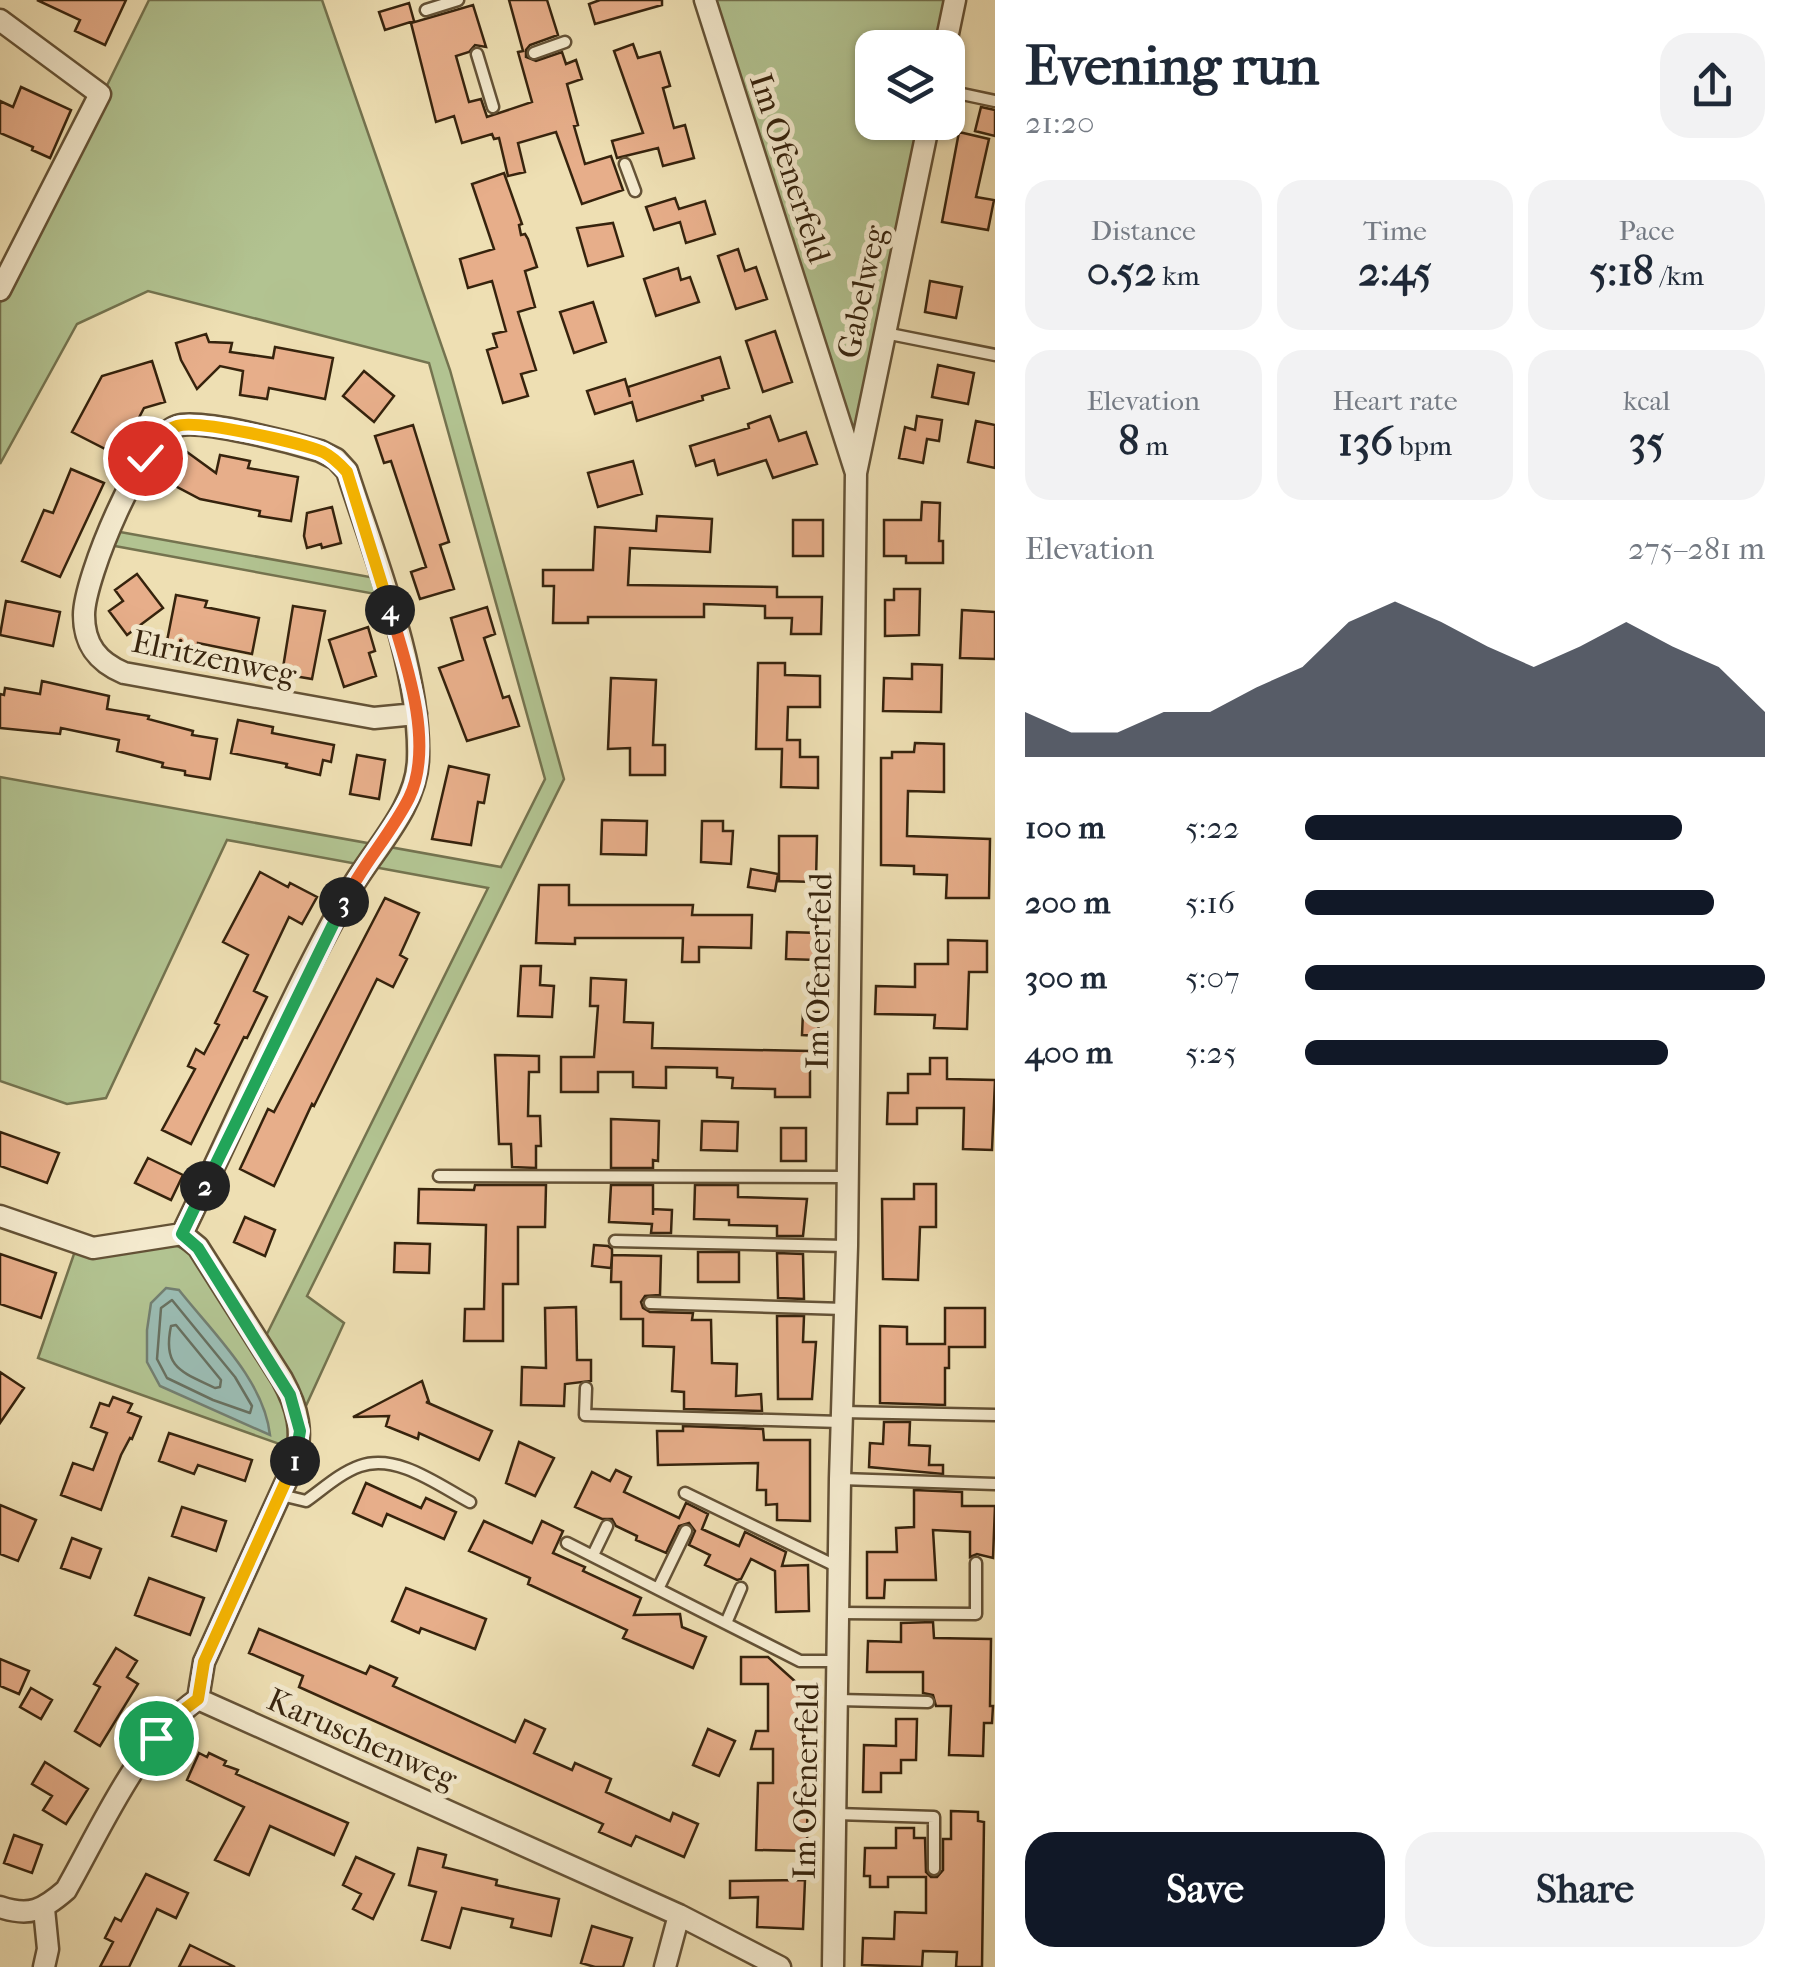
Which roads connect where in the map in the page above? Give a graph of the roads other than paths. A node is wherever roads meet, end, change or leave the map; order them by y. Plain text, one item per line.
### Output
1 (458, 0) edge
2 (705, 0) edge
3 (955, 0) edge
4 (426, 10) dead end
5 (0, 20) edge
6 (949, 30) edge
7 (566, 42) dead end
8 (534, 53) dead end
9 (478, 54) dead end
10 (965, 95) edge
11 (995, 101) edge
12 (493, 107) dead end
13 (925, 140) edge
14 (625, 164) dead end
15 (635, 192) dead end
16 (0, 290) edge
17 (884, 332) junction
18 (995, 355) edge
19 (856, 473) junction
20 (416, 714) junction
21 (439, 1176) dead end
22 (846, 1177) junction
23 (0, 1216) edge
24 (182, 1234) junction
25 (615, 1242) dead end
26 (847, 1246) junction
27 (650, 1303) dead end
28 (844, 1309) junction
29 (586, 1388) dead end
30 (995, 1416) edge
31 (842, 1417) junction
32 (840, 1479) junction
33 (995, 1484) edge
34 (685, 1493) dead end
35 (280, 1494) junction
36 (470, 1502) dead end
37 (606, 1526) dead end
38 (686, 1530) dead end
39 (568, 1543) dead end
40 (593, 1555) junction
41 (976, 1563) dead end
42 (839, 1568) junction
43 (741, 1588) dead end
44 (658, 1589) junction
45 (839, 1613) junction
46 (726, 1623) junction
47 (838, 1662) junction
48 (198, 1699) junction
49 (838, 1700) junction
50 (928, 1702) dead end
51 (835, 1814) junction
52 (934, 1869) dead end
53 (0, 1907) edge
54 (44, 1909) junction
55 (679, 1915) junction
56 (44, 1967) edge
57 (665, 1967) edge
58 (780, 1967) edge
59 (832, 1967) edge

1 - 4 lane
2 - 19 street, Im Ofenerfeld
3 - 6 street
5 - 16 street
7 - 8 lane
9 - 12 lane
10 - 11 lane
13 - 17 street, Gabelweg
14 - 15 lane
17 - 18 lane
17 - 19 street, Gabelweg
19 - 22 street, Im Ofenerfeld
20 - 20 street, Elritzenweg
20 - 24 street, Elritzenweg
21 - 22 lane
22 - 26 street, Im Ofenerfeld
23 - 24 street
24 - 35 street
25 - 26 lane
26 - 28 street, Im Ofenerfeld
27 - 28 lane
28 - 31 street, Im Ofenerfeld
29 - 31 lane
30 - 31 lane
31 - 32 street, Im Ofenerfeld
32 - 33 lane
32 - 42 street, Im Ofenerfeld
34 - 42 lane
35 - 36 lane
35 - 48 street
37 - 40 lane
38 - 44 lane
39 - 40 lane
40 - 44 lane
41 - 45 lane
42 - 45 street, Im Ofenerfeld
43 - 46 lane
44 - 46 lane
45 - 47 street, Im Ofenerfeld
46 - 47 lane
47 - 49 street, Im Ofenerfeld
48 - 54 street
48 - 55 street, Karuschenweg
49 - 50 lane
49 - 51 street, Im Ofenerfeld
51 - 52 lane
51 - 59 street, Im Ofenerfeld
53 - 54 street
54 - 56 street
55 - 57 street
55 - 58 street, Karuschenweg

